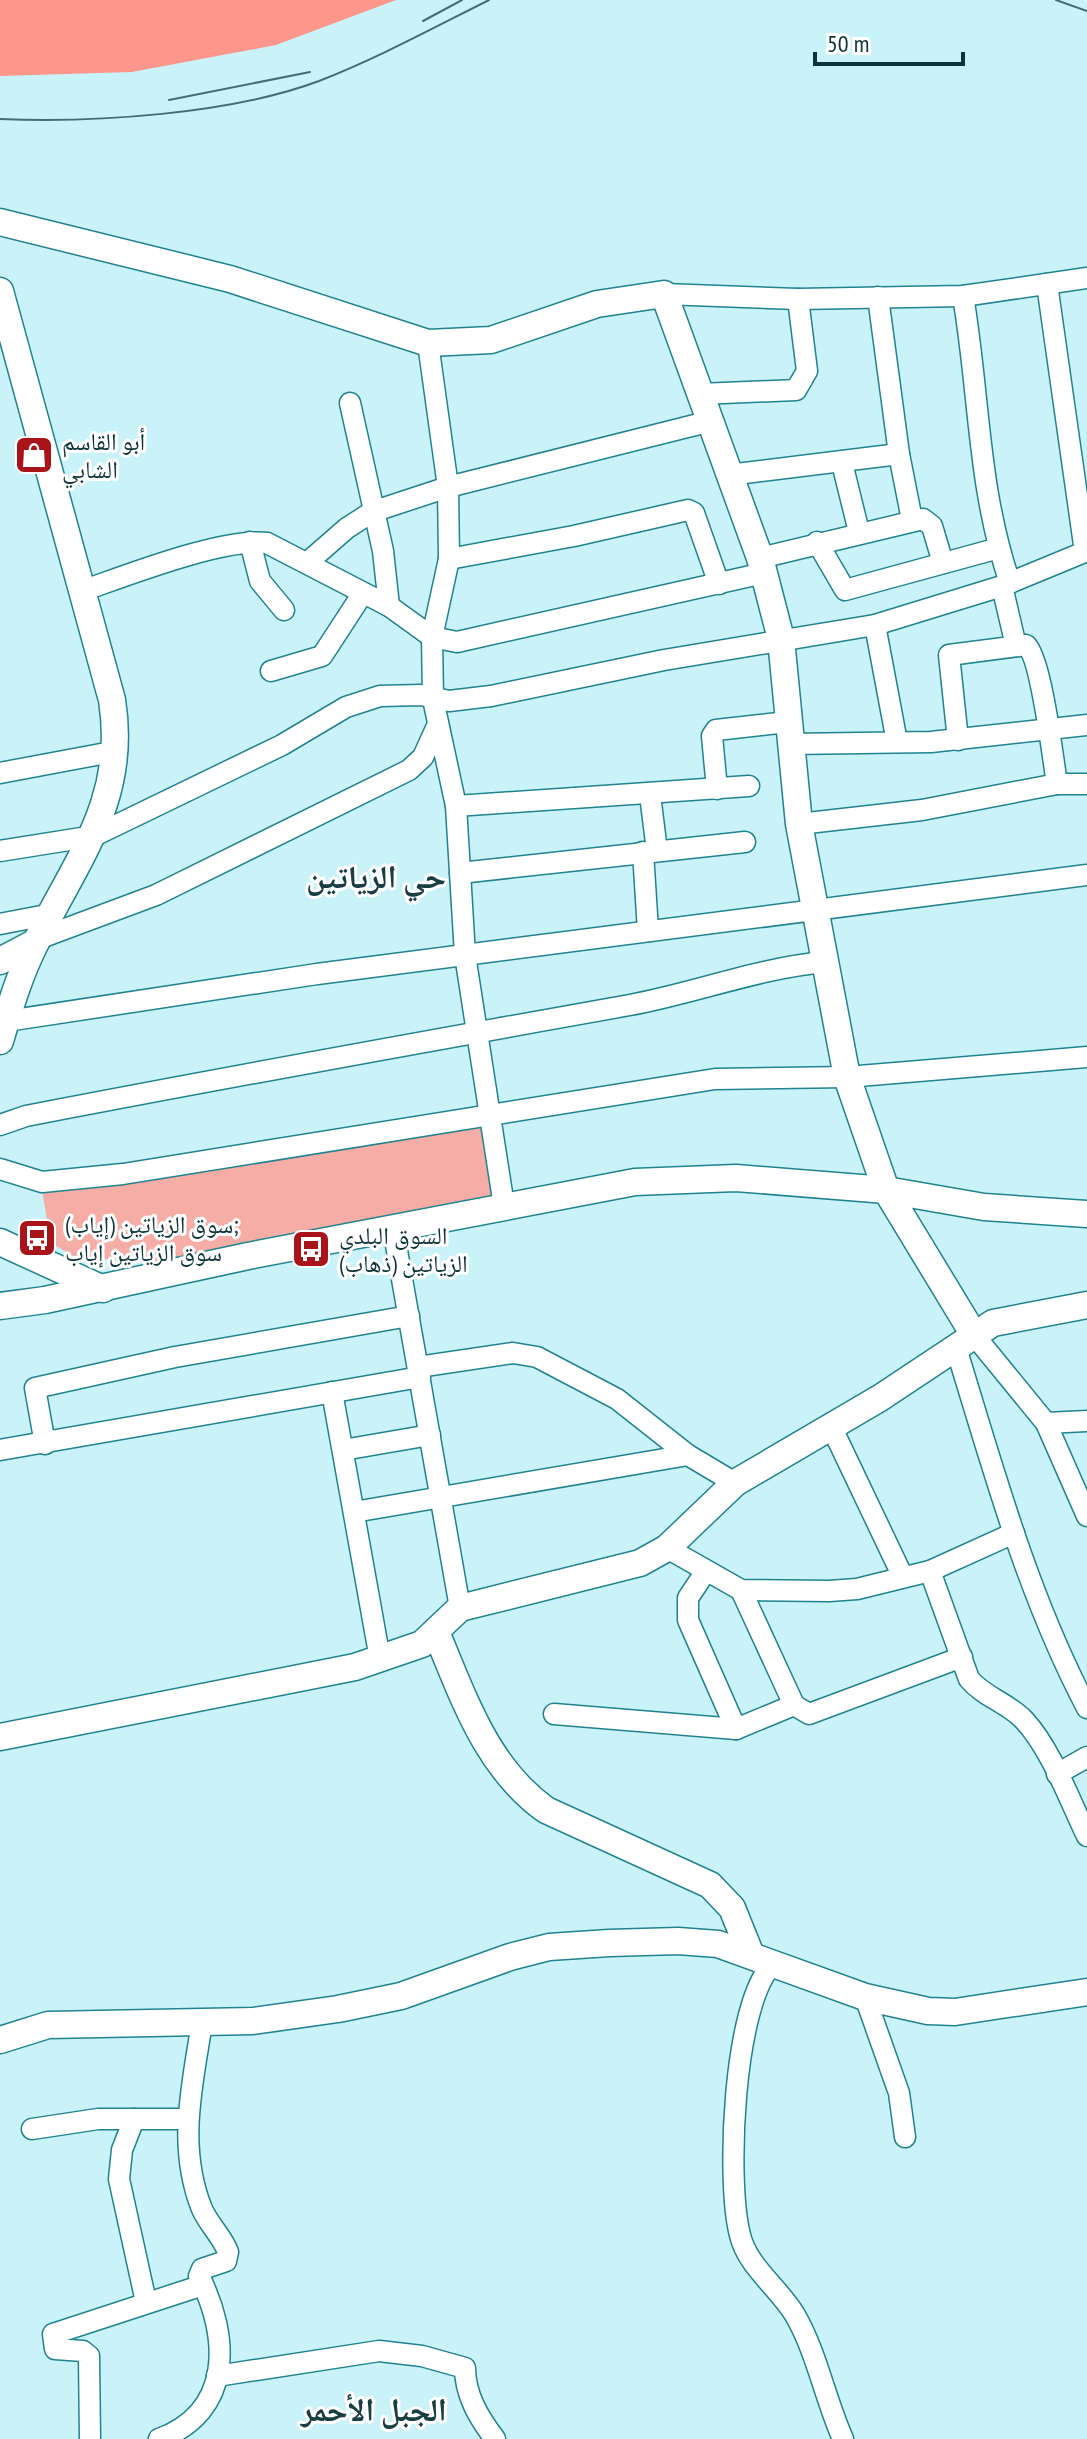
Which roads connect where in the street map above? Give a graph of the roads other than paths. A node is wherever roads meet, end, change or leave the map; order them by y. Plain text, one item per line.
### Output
1 (0, 222) edge
2 (1087, 278) edge
3 (1047, 284) junction
4 (0, 291) edge
5 (664, 294) junction
6 (963, 296) junction
7 (878, 297) junction
8 (798, 299) junction
9 (428, 343) junction
10 (700, 394) junction
11 (350, 403) dead end
12 (711, 421) junction
13 (899, 454) junction
14 (842, 463) junction
15 (728, 475) junction
16 (448, 487) junction
17 (372, 512) junction
18 (912, 520) junction
19 (859, 532) junction
20 (250, 542) junction
21 (817, 542) junction
22 (999, 548) junction
23 (1086, 552) edge
24 (449, 559) junction
25 (308, 562) junction
26 (943, 563) junction
27 (762, 566) junction
28 (719, 584) junction
29 (1006, 585) junction
30 (82, 591) junction
31 (363, 593) junction
32 (389, 606) junction
33 (284, 610) dead end
34 (875, 625) junction
35 (432, 637) junction
36 (781, 639) junction
37 (1016, 646) junction
38 (271, 671) dead end
39 (433, 699) junction
40 (438, 724) junction
41 (1087, 725) edge
42 (1049, 728) junction
43 (788, 733) junction
44 (958, 740) junction
45 (897, 742) junction
46 (117, 751) junction
47 (0, 773) edge
48 (1057, 784) junction
49 (1087, 784) edge
50 (749, 786) dead end
51 (717, 789) junction
52 (650, 795) junction
53 (456, 806) junction
54 (799, 824) junction
55 (94, 836) junction
56 (745, 842) dead end
57 (0, 851) edge
58 (650, 852) junction
59 (460, 873) junction
60 (1087, 875) edge
61 (814, 908) junction
62 (52, 914) junction
63 (0, 924) edge
64 (648, 931) junction
65 (37, 940) junction
66 (465, 955) junction
67 (0, 961) edge
68 (825, 962) junction
69 (2, 1028) edge
70 (477, 1031) junction
71 (1087, 1057) edge
72 (847, 1077) junction
73 (491, 1114) junction
74 (0, 1125) edge
75 (0, 1169) edge
76 (886, 1190) junction
77 (504, 1206) junction
78 (1087, 1214) edge
79 (393, 1228) junction
80 (1, 1242) edge
81 (103, 1289) junction
82 (1087, 1305) edge
83 (0, 1306) edge
84 (409, 1316) junction
85 (965, 1341) junction
86 (419, 1372) junction
87 (332, 1392) junction
88 (1087, 1421) edge
89 (1046, 1423) junction
90 (831, 1426) junction
91 (430, 1435) junction
92 (45, 1444) junction
93 (0, 1450) edge
94 (343, 1450) junction
95 (688, 1455) junction
96 (735, 1483) junction
97 (440, 1497) junction
98 (354, 1512) junction
99 (1087, 1516) edge
100 (1014, 1533) junction
101 (667, 1548) junction
102 (706, 1571) junction
103 (930, 1571) junction
104 (902, 1575) junction
105 (741, 1590) junction
106 (460, 1608) junction
107 (436, 1632) junction
108 (962, 1657) junction
109 (380, 1659) junction
110 (794, 1705) junction
111 (1087, 1708) edge
112 (554, 1714) dead end
113 (736, 1729) junction
114 (0, 1737) edge
115 (1087, 1757) edge
116 (1057, 1774) junction
117 (1087, 1836) edge
118 (762, 1960) junction
119 (1087, 1992) edge
120 (865, 1997) junction
121 (202, 2023) junction
122 (0, 2040) edge
123 (134, 2119) junction
124 (187, 2119) junction
125 (32, 2129) dead end
126 (905, 2137) dead end
127 (203, 2285) junction
128 (146, 2302) junction
129 (217, 2376) junction
130 (90, 2439) edge
131 (159, 2439) edge
132 (495, 2439) edge
133 (843, 2439) edge

1 - 9 street
2 - 3 street
3 - 6 street
3 - 23 street
4 - 30 street
5 - 8 street
5 - 9 street
5 - 10 street
6 - 7 street
6 - 22 street
7 - 8 street
7 - 13 street
8 - 10 street
9 - 16 street
10 - 12 street
11 - 17 street
12 - 15 street
12 - 16 street
13 - 14 street
13 - 18 street
14 - 15 street
14 - 19 street
15 - 27 street
16 - 17 street
16 - 24 street
17 - 25 street
17 - 32 street
18 - 19 street
18 - 26 street
19 - 21 street
20 - 25 street
20 - 30 street
20 - 33 street
21 - 26 street
21 - 27 street
22 - 26 street
22 - 29 street
23 - 29 street
24 - 28 street
24 - 35 street
25 - 31 street
27 - 28 street
27 - 36 street
28 - 35 street
29 - 34 street
29 - 37 street
30 - 46 street
31 - 32 street
31 - 38 street
32 - 35 street
34 - 36 street
34 - 45 street
35 - 39 street
36 - 39 street
36 - 43 street
37 - 42 street
37 - 44 street
39 - 40 street
39 - 55 street
40 - 53 street
40 - 65 street
41 - 42 street
42 - 44 street
42 - 48 street
43 - 45 street
43 - 51 street
43 - 54 street
44 - 45 street
46 - 47 street
46 - 55 street
48 - 49 street
48 - 54 street
50 - 51 street
51 - 52 street
52 - 53 street
52 - 58 street
53 - 59 street
54 - 61 street
55 - 57 street
55 - 62 street
56 - 58 street
58 - 59 street
58 - 64 street
59 - 66 street
60 - 61 street
61 - 64 street
61 - 68 street
62 - 63 street
62 - 65 street
64 - 66 street
65 - 67 street
65 - 69 street
66 - 69 street
66 - 70 street
68 - 70 street
68 - 72 street
70 - 73 street
70 - 74 street
71 - 72 street
72 - 73 street
72 - 76 street
73 - 75 street
73 - 77 street
76 - 77 street
76 - 78 street
76 - 85 street
77 - 79 street
79 - 81 street
79 - 84 street
80 - 81 street
81 - 83 street
82 - 85 street
84 - 86 street
84 - 92 street
85 - 89 street
85 - 90 street
85 - 100 street
86 - 87 street
86 - 91 street
86 - 95 street
87 - 92 street
87 - 94 street
88 - 89 street
89 - 99 street
90 - 96 street
90 - 104 street
91 - 94 street
91 - 97 street
92 - 93 street
94 - 98 street
95 - 96 street
95 - 97 street
96 - 101 street
97 - 98 street
97 - 106 street
98 - 109 street
100 - 103 street
100 - 111 street
101 - 102 street
101 - 106 street
102 - 105 street
102 - 113 street
103 - 104 street
103 - 108 street
104 - 105 street
105 - 110 street
106 - 107 street
107 - 109 street
107 - 118 street
108 - 110 street
108 - 116 street
109 - 114 street
110 - 113 street
112 - 113 street
115 - 116 street
116 - 117 street
118 - 120 street
118 - 121 street
118 - 133 street
119 - 120 street
120 - 126 street
121 - 122 street
121 - 124 street
123 - 124 street
123 - 125 street
123 - 128 street
124 - 127 street
127 - 128 street
127 - 129 street
128 - 130 street
129 - 131 street
129 - 132 street

